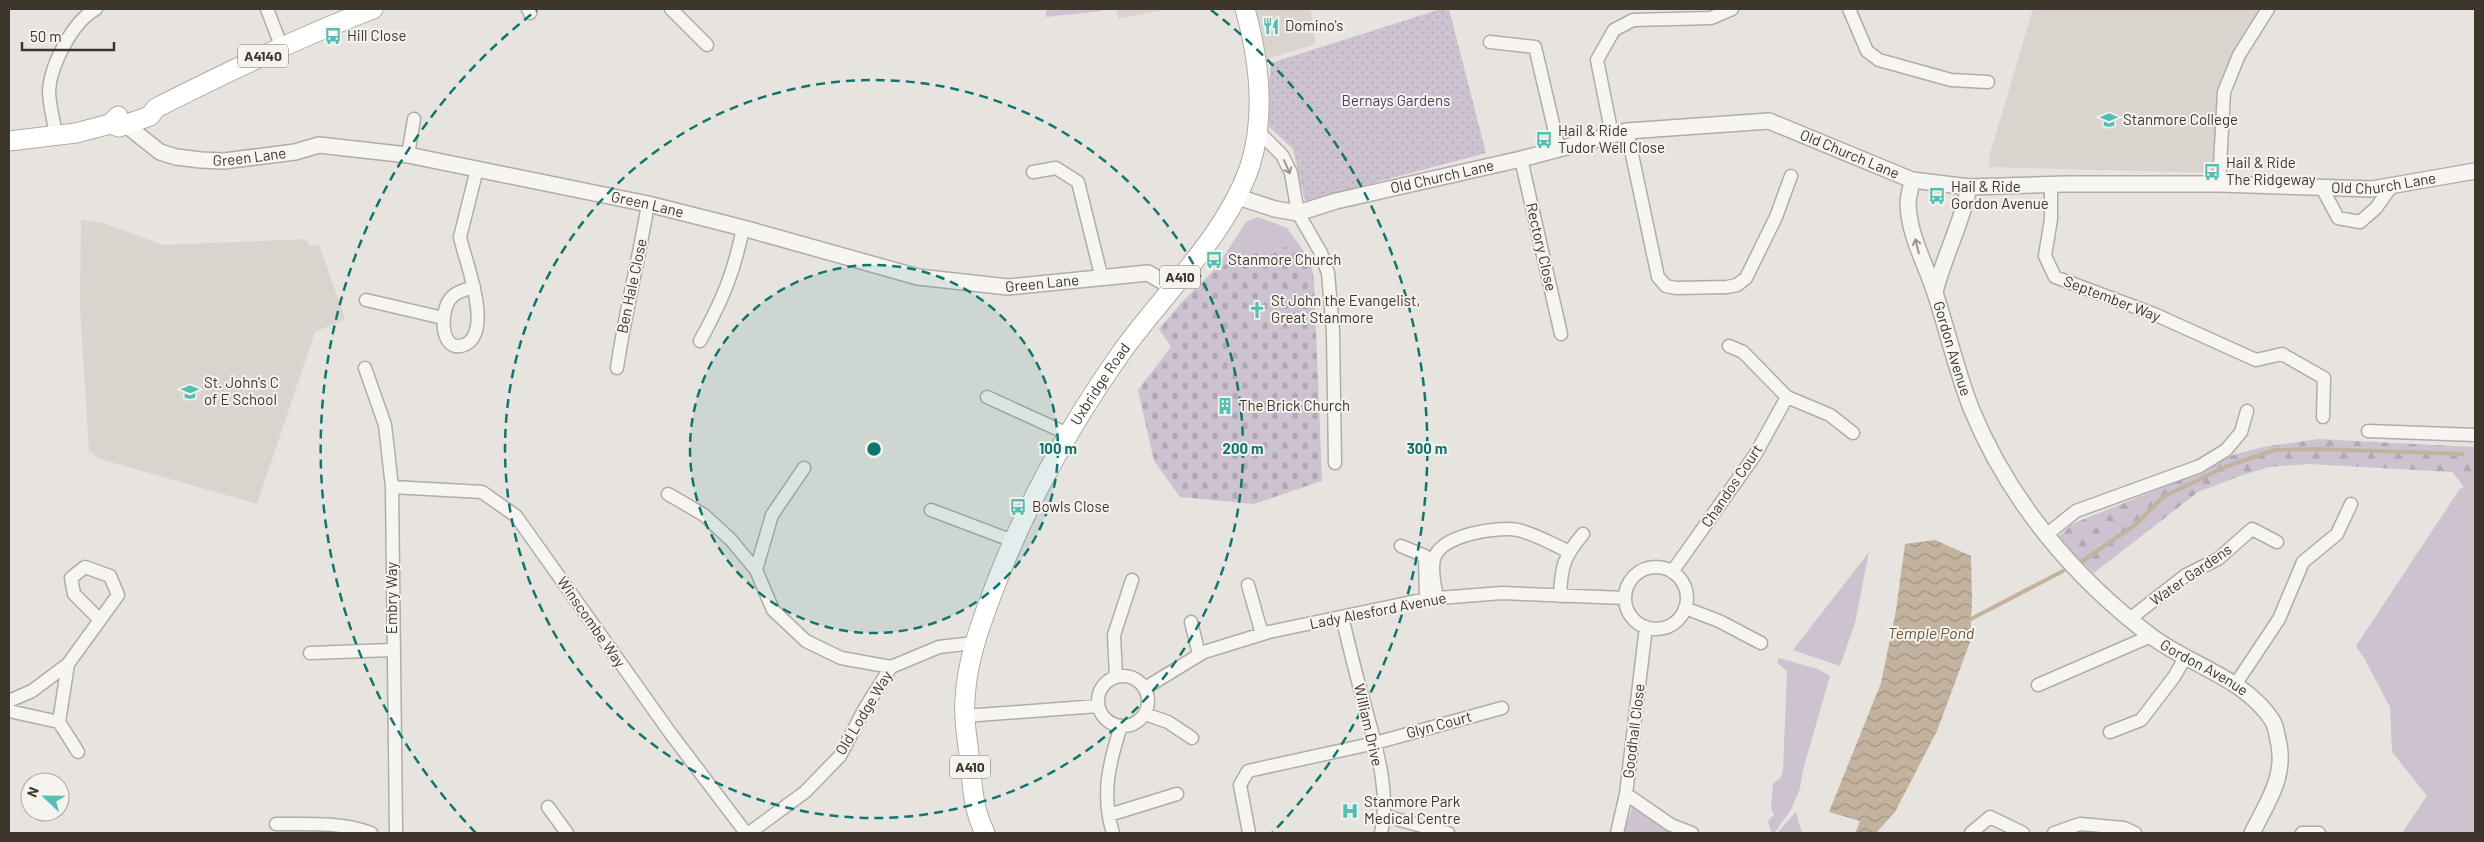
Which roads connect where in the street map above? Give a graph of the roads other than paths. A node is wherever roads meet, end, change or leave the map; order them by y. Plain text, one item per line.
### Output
1 (96, 9) edge
2 (267, 9) edge
3 (373, 9) edge
4 (670, 9) edge
5 (1245, 9) edge
6 (1732, 9) edge
7 (1849, 9) edge
8 (2268, 9) edge
9 (1490, 42) dead end
10 (706, 45) dead end
11 (282, 48) junction
12 (1988, 82) dead end
13 (414, 119) dead end
14 (118, 124) junction
15 (1258, 131) junction
16 (1619, 133) junction
17 (56, 136) junction
18 (9, 141) edge
19 (1559, 149) junction
20 (408, 155) junction
21 (1521, 159) junction
22 (477, 168) junction
23 (1033, 172) dead end
24 (2475, 172) edge
25 (1790, 176) dead end
26 (1912, 180) junction
27 (2051, 184) junction
28 (2219, 184) junction
29 (1969, 187) junction
30 (2391, 187) junction
31 (2322, 188) junction
32 (1238, 197) junction
33 (648, 204) junction
34 (1298, 213) junction
35 (743, 228) junction
36 (1102, 279) junction
37 (474, 287) junction
38 (1172, 287) junction
39 (1935, 292) junction
40 (366, 300) dead end
41 (443, 318) junction
42 (1561, 334) dead end
43 (700, 341) dead end
44 (1729, 346) dead end
45 (365, 368) dead end
46 (617, 368) dead end
47 (987, 397) dead end
48 (1787, 397) junction
49 (2247, 411) dead end
50 (2323, 417) dead end
51 (2368, 431) dead end
52 (1853, 433) dead end
53 (1068, 434) junction
54 (2475, 435) edge
55 (1335, 463) dead end
56 (804, 468) dead end
57 (392, 487) junction
58 (668, 494) dead end
59 (2351, 504) dead end
60 (931, 510) dead end
61 (1583, 534) dead end
62 (2046, 535) junction
63 (1013, 541) junction
64 (2276, 542) dead end
65 (1401, 546) dead end
66 (1568, 551) junction
67 (756, 570) junction
68 (1672, 572) junction
69 (1132, 580) dead end
70 (1248, 585) dead end
71 (1560, 596) junction
72 (1432, 598) junction
73 (1625, 598) junction
74 (1685, 608) junction
75 (1342, 617) junction
76 (2130, 618) junction
77 (100, 620) dead end
78 (1191, 622) dead end
79 (1646, 627) junction
80 (1262, 634) junction
81 (2151, 636) junction
82 (973, 643) junction
83 (1762, 643) dead end
84 (392, 650) junction
85 (310, 653) dead end
86 (1199, 654) junction
87 (2185, 658) junction
88 (68, 664) junction
89 (891, 667) junction
90 (1116, 677) junction
91 (2038, 685) dead end
92 (2235, 685) junction
93 (1145, 688) junction
94 (9, 701) edge
95 (1098, 706) junction
96 (1502, 708) dead end
97 (9, 710) edge
98 (1145, 714) junction
99 (965, 716) junction
100 (59, 722) junction
101 (1121, 726) junction
102 (2110, 732) dead end
103 (1192, 738) dead end
104 (1375, 742) junction
105 (78, 752) dead end
106 (1177, 794) dead end
107 (1626, 794) junction
108 (548, 807) dead end
109 (1109, 815) junction
110 (1385, 816) junction
111 (276, 824) dead end
112 (2081, 829) edge
113 (371, 833) edge
114 (396, 833) edge
115 (567, 833) edge
116 (747, 833) edge
117 (985, 833) edge
118 (1113, 833) edge
119 (1249, 833) edge
120 (1381, 833) edge
121 (1448, 833) edge
122 (1616, 833) edge
123 (1692, 833) edge
124 (1971, 833) edge
125 (2023, 833) edge
126 (2054, 833) edge
127 (2135, 833) edge
128 (2252, 833) edge
129 (2302, 833) edge
130 (2319, 833) edge

1 - 17 street
2 - 11 street
3 - 11 main road, A4140
4 - 10 street
5 - 15 main road, Uxbridge Road / A410
6 - 16 street
7 - 12 street
8 - 28 street
9 - 19 street
11 - 14 main road, A4140
13 - 20 street
14 - 17 main road, A4140
14 - 20 street, Green Lane
15 - 32 main road, Uxbridge Road / A410
15 -> 34 street
16 - 19 street, Old Church Lane
16 - 25 street
16 - 26 street, Old Church Lane
17 - 18 main road, A4140
19 - 21 street, Old Church Lane
20 - 22 street, Green Lane
21 - 34 street, Old Church Lane
21 - 42 street, Rectory Close
22 - 33 street, Green Lane
22 - 37 street
23 - 36 street
24 - 30 street, Old Church Lane
26 - 29 street, Old Church Lane
39 -> 26 street, Gordon Avenue
27 - 28 street, Old Church Lane
27 - 29 street, Old Church Lane
27 - 50 street, September Way
28 - 31 street, Old Church Lane
29 - 39 street, Gordon Avenue
30 - 31 street, Old Church Lane
30 - 31 street
32 - 34 street, Old Church Lane
32 - 38 main road, Uxbridge Road / A410
33 - 35 street, Green Lane
33 - 46 street, Ben Hale Close
34 - 55 street
35 - 36 street, Green Lane
35 - 43 street
36 - 38 street, Green Lane
37 - 41 street
37 - 41 street
38 - 53 main road, Uxbridge Road / A410
39 - 62 street, Gordon Avenue
40 - 41 street
44 - 48 street
45 - 57 street, Embry Way
47 - 53 street
48 - 52 street
48 - 68 street, Chandos Court
49 - 62 street
51 - 54 street
53 - 63 main road, Uxbridge Road / A410
56 - 67 street
57 - 84 street, Embry Way
57 - 116 street, Winscombe Way
58 - 67 street
59 - 92 street
60 - 63 street
61 - 66 street
62 - 76 street, Gordon Avenue
63 - 82 main road, Uxbridge Road / A410
64 - 76 street, Water Gardens
65 - 72 street
66 - 71 street
66 - 72 street
67 - 89 street
68 - 73 street
68 - 74 street
69 - 90 street
70 - 80 street
71 - 72 street, Lady Alesford Avenue
71 - 73 street, Lady Alesford Avenue
72 - 75 street, Lady Alesford Avenue
73 - 79 street
74 - 79 street
74 - 83 street
75 - 80 street, Lady Alesford Avenue
75 - 104 street, William Drive
76 - 81 street, Gordon Avenue
77 - 88 street
78 - 86 street
79 - 107 street, Goodhall Close
80 - 86 street, Lady Alesford Avenue
81 - 87 street, Gordon Avenue
81 - 91 street
82 - 89 street, Old Lodge Way
82 - 99 main road, Uxbridge Road / A410
84 - 85 street
84 - 114 street, Embry Way
86 - 93 street, Lady Alesford Avenue
87 - 92 street, Gordon Avenue
87 - 102 street
88 - 94 street
88 - 100 street
89 - 116 street, Old Lodge Way
90 - 93 street
90 - 95 street
92 - 128 street, Gordon Avenue
93 - 98 street
95 - 99 street
95 - 101 street
96 - 104 street, Glyn Court
97 - 100 street
98 - 101 street
98 - 103 street
99 - 117 main road, Uxbridge Road / A410
100 - 105 street
101 - 109 street
104 - 110 street, William Drive
104 - 119 street, Glyn Court
106 - 109 street
107 - 122 street, Goodhall Close
107 - 123 street
108 - 115 street
109 - 118 street
110 - 120 street, William Drive
110 - 121 street
111 - 113 street
112 - 126 street
112 - 127 street
124 - 125 street
129 - 130 street

